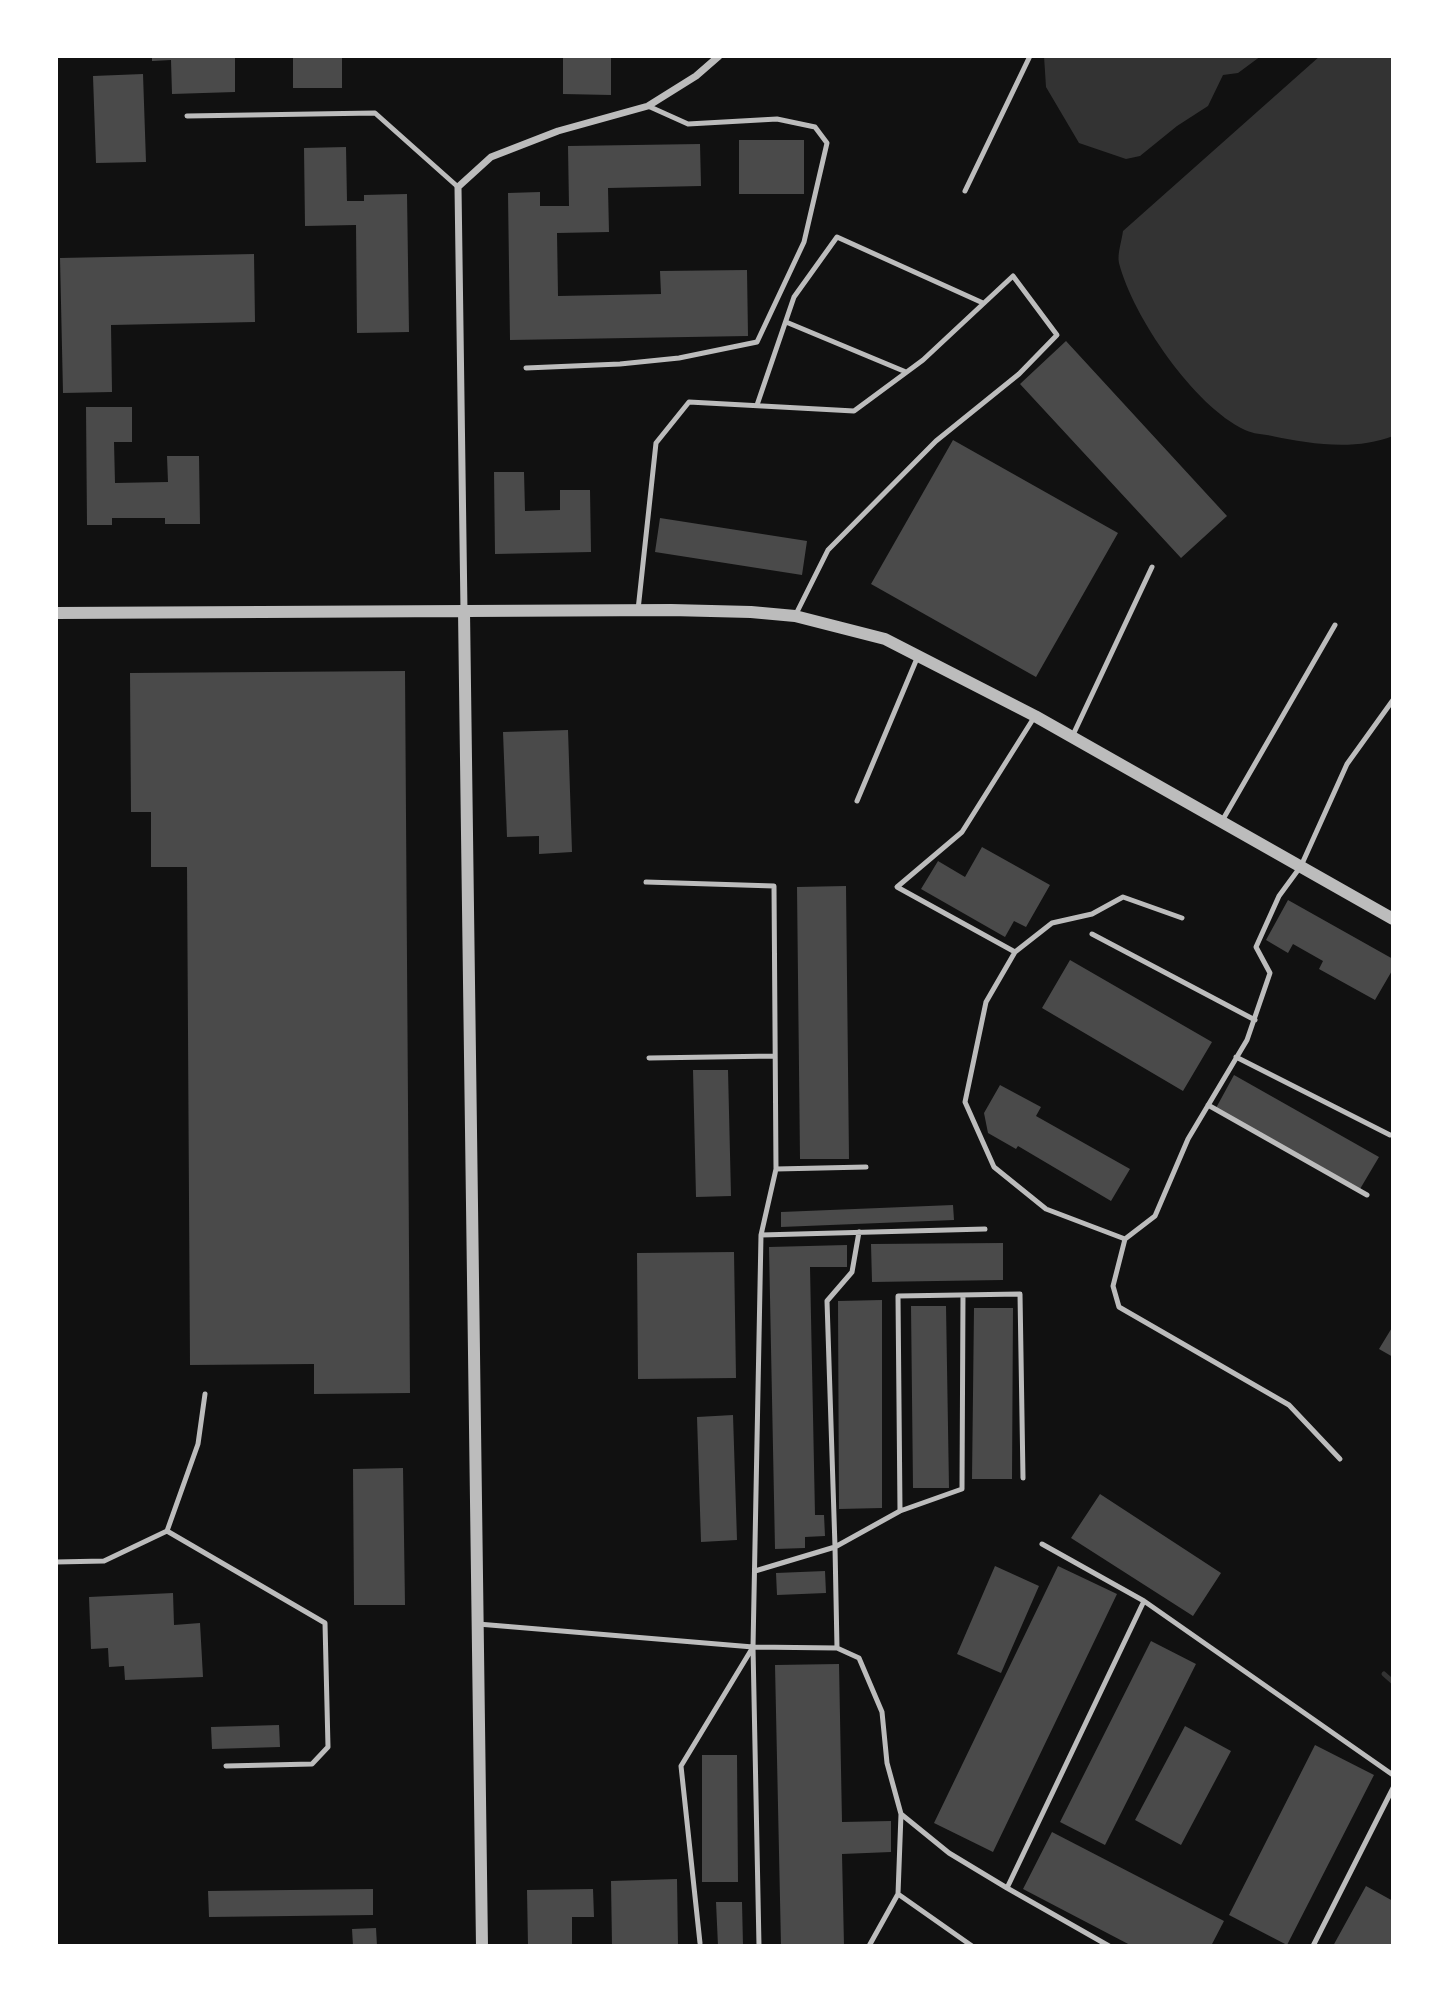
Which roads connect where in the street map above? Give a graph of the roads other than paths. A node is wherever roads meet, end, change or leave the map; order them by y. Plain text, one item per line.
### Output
1 (719, 56) edge
2 (1030, 56) edge
3 (648, 106) junction
4 (187, 116) dead end
5 (458, 187) junction
6 (965, 191) dead end
7 (983, 303) junction
8 (786, 322) junction
9 (526, 368) dead end
10 (906, 372) junction
11 (757, 405) junction
12 (1152, 567) dead end
13 (638, 610) junction
14 (464, 611) junction
15 (56, 613) edge
16 (795, 616) junction
17 (1335, 625) dead end
18 (918, 656) junction
19 (1393, 700) edge
20 (1035, 716) junction
21 (1072, 737) junction
22 (858, 801) dead end
23 (1222, 821) junction
24 (1301, 866) junction
25 (646, 882) dead end
26 (1182, 918) dead end
27 (1393, 919) edge
28 (1092, 934) dead end
29 (1015, 952) junction
30 (1255, 1020) junction
31 (775, 1055) junction
32 (1236, 1057) junction
33 (649, 1058) dead end
34 (1208, 1105) junction
35 (1391, 1135) dead end
36 (866, 1167) dead end
37 (776, 1169) junction
38 (1367, 1195) dead end
39 (985, 1229) dead end
40 (859, 1232) junction
41 (761, 1235) junction
42 (1125, 1239) junction
43 (964, 1295) junction
44 (205, 1394) dead end
45 (1340, 1459) dead end
46 (1023, 1478) dead end
47 (900, 1511) junction
48 (167, 1531) junction
49 (1042, 1544) dead end
50 (835, 1547) junction
51 (56, 1562) edge
52 (755, 1571) junction
53 (1144, 1601) junction
54 (478, 1624) junction
55 (753, 1647) junction
56 (837, 1648) junction
57 (226, 1766) dead end
58 (1393, 1775) edge
59 (1393, 1788) edge
60 (901, 1814) junction
61 (1007, 1888) junction
62 (898, 1894) junction
63 (699, 1943) dead end
64 (482, 1946) edge
65 (759, 1946) edge
66 (869, 1946) edge
67 (972, 1946) edge
68 (1109, 1946) edge
69 (1312, 1946) edge

1 - 3 street
2 - 6 lane
3 - 5 street
3 - 9 lane
4 - 5 lane
5 - 14 street
7 - 8 lane
7 - 10 lane
7 - 16 lane
8 - 10 lane
8 - 11 lane
10 - 11 lane
11 - 13 lane
12 - 21 lane
13 - 14 street
13 - 16 street
14 - 15 street
14 - 54 street
16 - 18 street
17 - 23 lane
18 - 20 street
18 - 22 lane
19 - 24 lane
20 - 21 street
20 - 29 lane
21 - 23 street
23 - 24 street
24 - 27 street
24 - 30 lane
25 - 31 lane
26 - 29 lane
28 - 30 lane
29 - 42 lane
30 - 32 lane
31 - 33 lane
31 - 37 lane
32 - 34 lane
32 - 35 lane
34 - 38 lane
34 - 42 lane
36 - 37 lane
37 - 41 lane
39 - 40 lane
40 - 41 lane
40 - 50 lane
41 - 52 lane
42 - 45 lane
43 - 46 lane
43 - 47 lane
43 - 47 lane
44 - 48 lane
47 - 50 lane
48 - 51 lane
48 - 57 lane
49 - 53 lane
50 - 52 lane
50 - 56 lane
52 - 55 lane
53 - 58 lane
53 - 61 lane
54 - 55 lane
54 - 64 street
55 - 56 lane
55 - 63 lane
55 - 65 lane
56 - 60 lane
59 - 69 lane
60 - 61 lane
60 - 62 lane
61 - 68 lane
62 - 66 lane
62 - 67 lane

